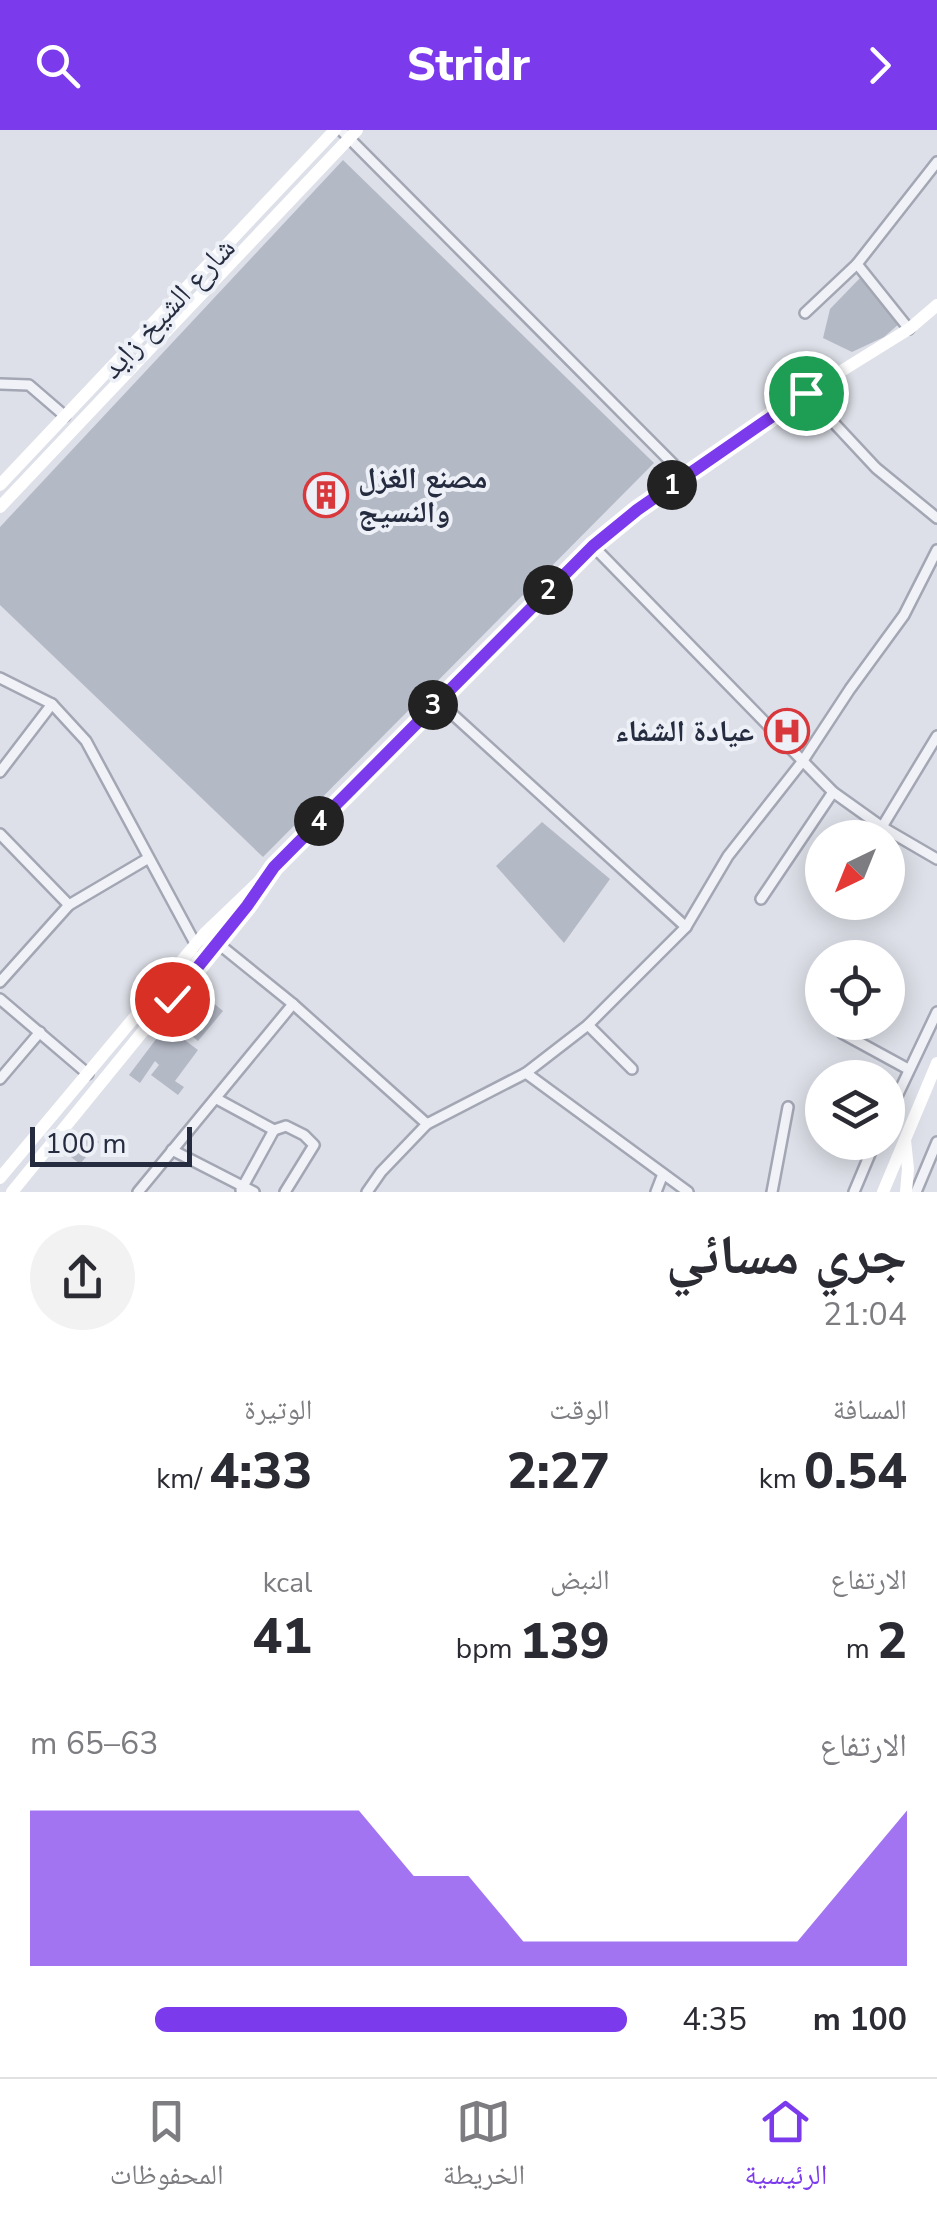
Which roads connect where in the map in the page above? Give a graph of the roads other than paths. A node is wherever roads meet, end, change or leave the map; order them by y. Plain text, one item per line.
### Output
1 (346, 132) edge
2 (937, 162) edge
3 (857, 264) junction
4 (937, 304) edge
5 (805, 313) dead end
6 (909, 329) junction
7 (0, 384) edge
8 (806, 393) junction
9 (65, 416) junction
10 (685, 476) junction
11 (0, 485) edge
12 (0, 508) edge
13 (937, 518) edge
14 (593, 546) junction
15 (937, 550) edge
16 (0, 678) edge
17 (438, 701) junction
18 (52, 704) junction
19 (937, 736) edge
20 (802, 762) junction
21 (0, 772) edge
22 (833, 792) junction
23 (872, 820) edge
24 (886, 820) edge
25 (0, 834) edge
26 (905, 840) edge
27 (147, 859) junction
28 (937, 859) edge
29 (274, 867) junction
30 (761, 899) dead end
31 (70, 905) junction
32 (686, 927) junction
33 (200, 939) junction
34 (216, 943) junction
35 (0, 982) edge
36 (0, 999) edge
37 (294, 1004) junction
38 (937, 1012) edge
39 (588, 1024) junction
40 (40, 1032) junction
41 (855, 1040) edge
42 (937, 1064) edge
43 (908, 1068) junction
44 (632, 1069) dead end
45 (526, 1073) junction
46 (88, 1074) junction
47 (905, 1075) edge
48 (0, 1079) edge
49 (931, 1091) edge
50 (216, 1099) junction
51 (788, 1107) dead end
52 (427, 1124) junction
53 (274, 1130) junction
54 (905, 1136) edge
55 (937, 1142) edge
56 (905, 1146) edge
57 (172, 1150) junction
58 (868, 1160) edge
59 (895, 1160) edge
60 (663, 1174) junction
61 (0, 1178) edge
62 (241, 1190) edge
63 (12, 1192) edge
64 (138, 1192) edge
65 (254, 1192) edge
66 (285, 1192) edge
67 (367, 1192) edge
68 (656, 1192) edge
69 (688, 1192) edge
70 (772, 1192) edge
71 (854, 1192) edge
72 (883, 1192) edge
73 (906, 1192) edge
74 (916, 1192) edge

1 - 9 street, شارع الشيخ زايد
1 - 10 street
1 - 12 street
2 - 3 street
3 - 5 street
3 - 6 street
4 - 6 street
6 - 8 street
7 - 9 street
8 - 10 street
8 - 13 street
9 - 11 street, شارع الشيخ زايد
10 - 14 street
14 - 17 street
14 - 20 street
15 - 20 street
16 - 18 street
17 - 29 street
17 - 32 street
18 - 21 street
18 - 27 street
19 - 24 street
20 - 22 street
20 - 32 street
22 - 23 street
22 - 30 street
25 - 31 street
26 - 28 street
27 - 31 street
27 - 33 street
29 - 33 street
29 - 34 street
31 - 35 street
32 - 39 street
33 - 34 street
33 - 46 street
34 - 37 street
34 - 63 street
36 - 40 street
37 - 50 street
37 - 52 street
38 - 43 street
39 - 44 street
39 - 45 street
40 - 46 street
40 - 48 street
41 - 43 street
42 - 49 street
43 - 47 street
45 - 52 street
45 - 60 street
46 - 61 street
49 - 54 street
50 - 53 street
50 - 57 street
51 - 70 street
52 - 67 street
53 - 62 street
53 - 66 street
55 - 74 street
56 - 73 street
57 - 62 street
57 - 64 street
58 - 71 street
59 - 72 street
60 - 68 street
60 - 69 street
62 - 65 street

